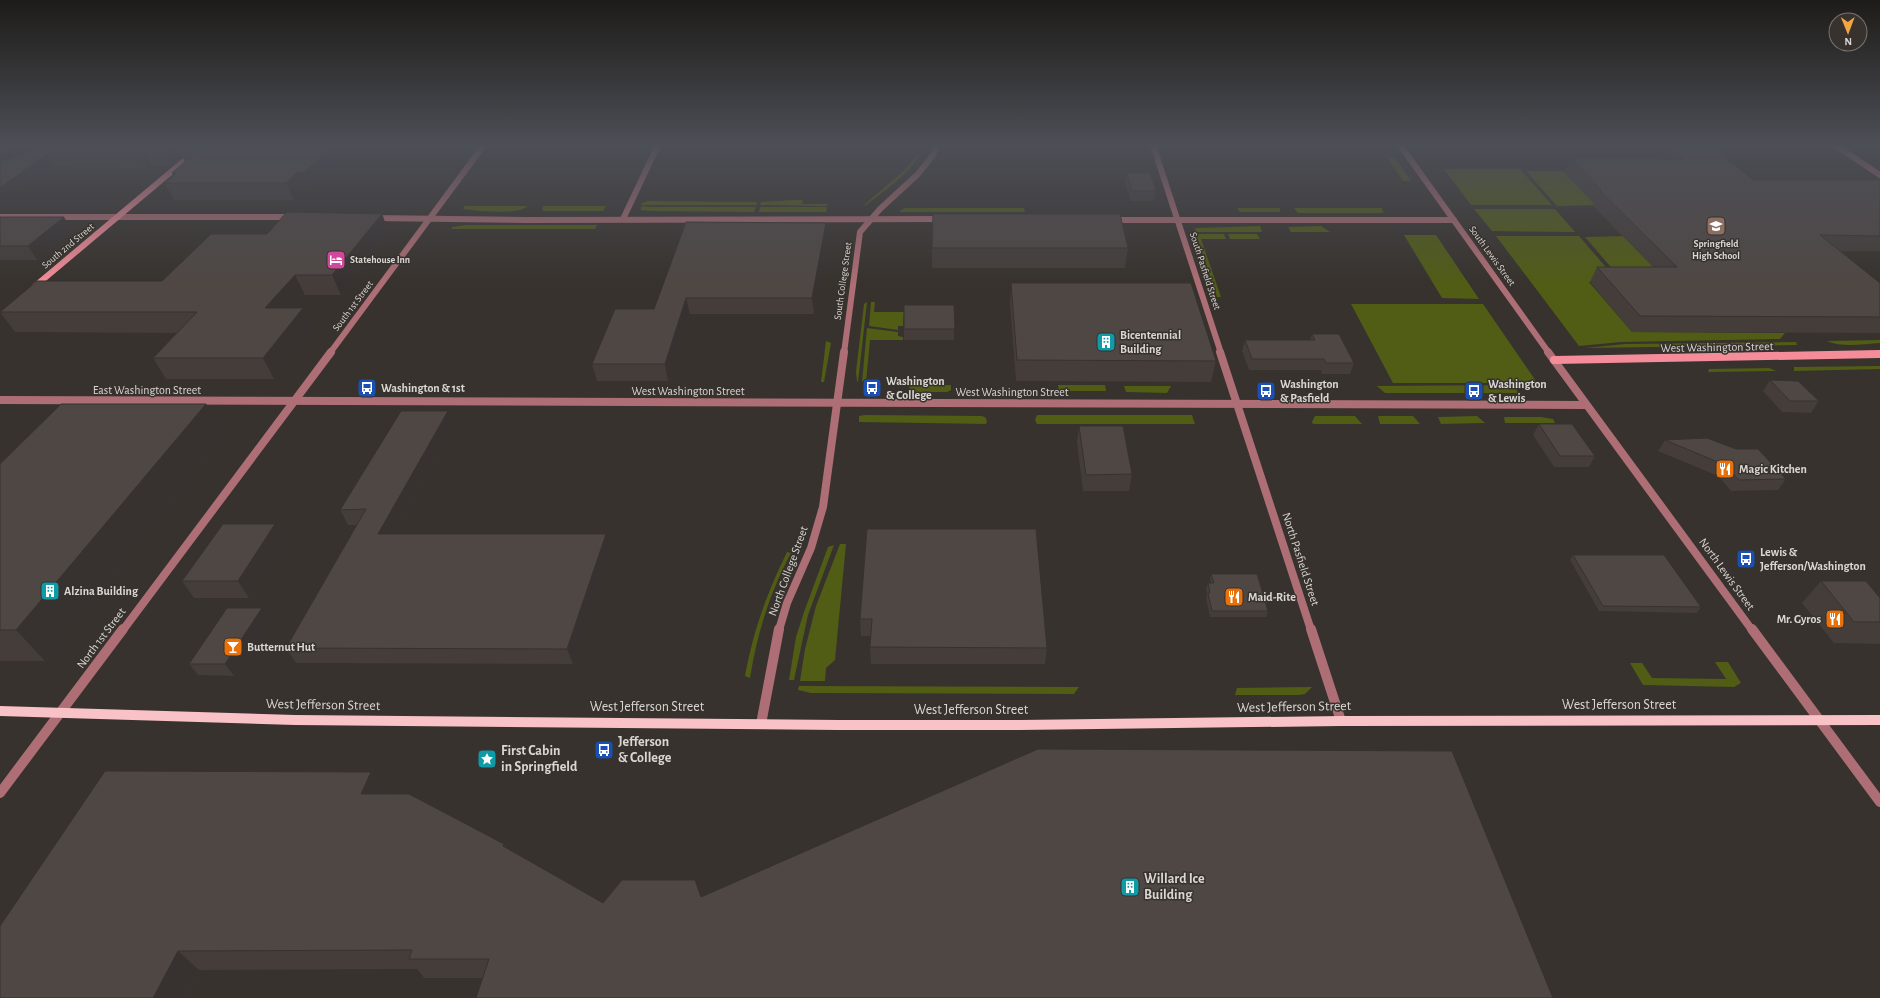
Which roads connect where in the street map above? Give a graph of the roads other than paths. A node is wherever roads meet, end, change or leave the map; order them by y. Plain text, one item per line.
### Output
1 (148, 192) edge
2 (450, 192) edge
3 (635, 192) edge
4 (897, 192) edge
5 (1168, 192) edge
6 (1434, 192) edge
7 (0, 217) edge
8 (118, 217) junction
9 (431, 217) junction
10 (296, 218) edge
11 (363, 218) edge
12 (622, 219) junction
13 (870, 219) junction
14 (950, 219) edge
15 (1105, 220) edge
16 (1178, 220) junction
17 (1454, 220) junction
18 (28, 292) edge
19 (1880, 354) edge
20 (1554, 360) junction
21 (0, 400) edge
22 (294, 401) junction
23 (836, 402) junction
24 (1238, 404) junction
25 (1586, 405) junction
26 (0, 711) edge
27 (61, 712) junction
28 (1818, 720) junction
29 (1880, 720) edge
30 (1340, 721) junction
31 (761, 724) junction
32 (0, 794) edge
33 (1880, 802) edge

1 - 8 main road, South 2nd Street
2 - 9 street, South 1st Street
3 - 12 street
4 - 13 street, South College Street
5 - 16 street, South Pasfield Street
6 - 17 street, South Lewis Street
7 - 8 street
8 - 10 street
8 - 18 main road, South 2nd Street
9 - 11 street
9 - 12 street
9 - 22 street, South 1st Street
12 - 13 street
13 - 14 street
13 - 23 street, South College Street
15 - 16 street
16 - 17 street
16 - 24 street, South Pasfield Street
17 - 20 street, South Lewis Street
19 - 20 main road, West Washington Street
20 - 25 street, North Lewis Street
21 - 22 street, East Washington Street
22 - 23 street, West Washington Street
22 - 27 street, North 1st Street
23 - 24 street, West Washington Street
23 - 31 street, North College Street
24 - 25 street, West Washington Street
24 - 30 street, North Pasfield Street
25 - 28 street, North Lewis Street
26 - 27 main road, West Jefferson Street
27 - 31 main road, West Jefferson Street
27 - 32 street, North 1st Street
28 - 29 main road, West Jefferson Street
28 - 30 main road, West Jefferson Street
28 - 33 street, North Lewis Street
30 - 31 main road, West Jefferson Street

